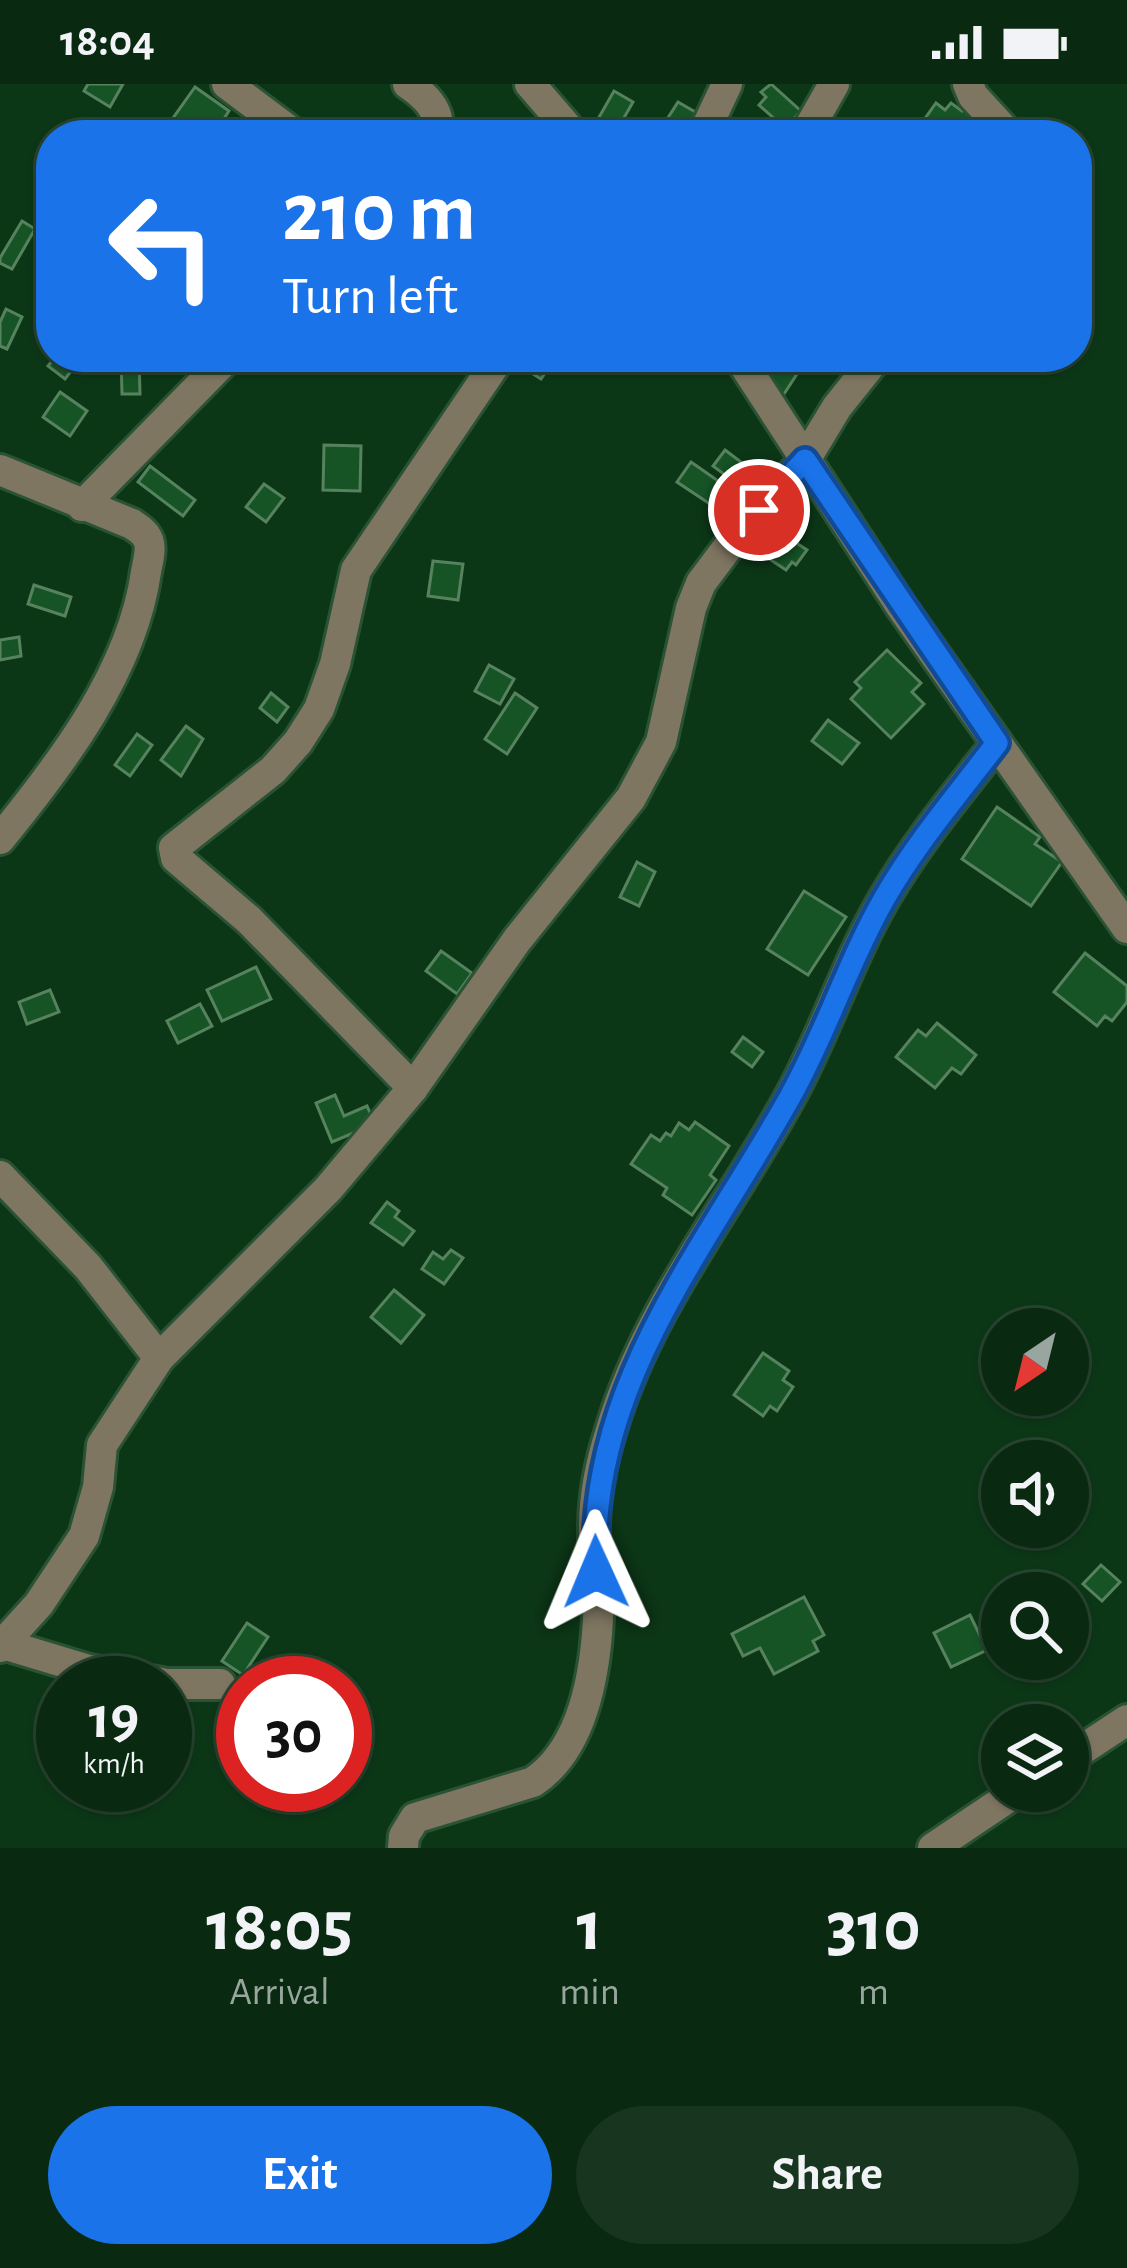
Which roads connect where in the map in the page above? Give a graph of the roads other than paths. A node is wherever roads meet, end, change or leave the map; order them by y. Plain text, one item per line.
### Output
1 (227, 84) edge
2 (408, 84) edge
3 (530, 84) edge
4 (728, 84) edge
5 (834, 84) edge
6 (968, 84) edge
7 (275, 120) edge
8 (438, 120) edge
9 (561, 120) edge
10 (710, 120) edge
11 (814, 120) edge
12 (996, 120) edge
13 (214, 372) edge
14 (490, 372) edge
15 (749, 372) edge
16 (863, 372) edge
17 (805, 460) junction
18 (0, 470) edge
19 (82, 506) junction
20 (997, 743) junction
21 (0, 839) edge
22 (1127, 928) edge
23 (413, 1088) junction
24 (0, 1176) edge
25 (159, 1358) junction
26 (2, 1646) edge
27 (38, 1656) edge
28 (1127, 1720) edge
29 (1089, 1745) edge
30 (993, 1812) edge
31 (957, 1842) edge
32 (403, 1848) edge

1 - 7 street
2 - 8 street
3 - 9 street
4 - 10 street
5 - 11 street
6 - 12 street
13 - 19 street
14 - 23 street
15 - 17 street
16 - 17 street
17 - 20 street
17 - 23 street
18 - 19 street
19 - 21 street
20 - 22 street
20 - 32 street
23 - 25 street
24 - 25 street
25 - 26 street
26 - 27 street
28 - 29 street
30 - 31 street

